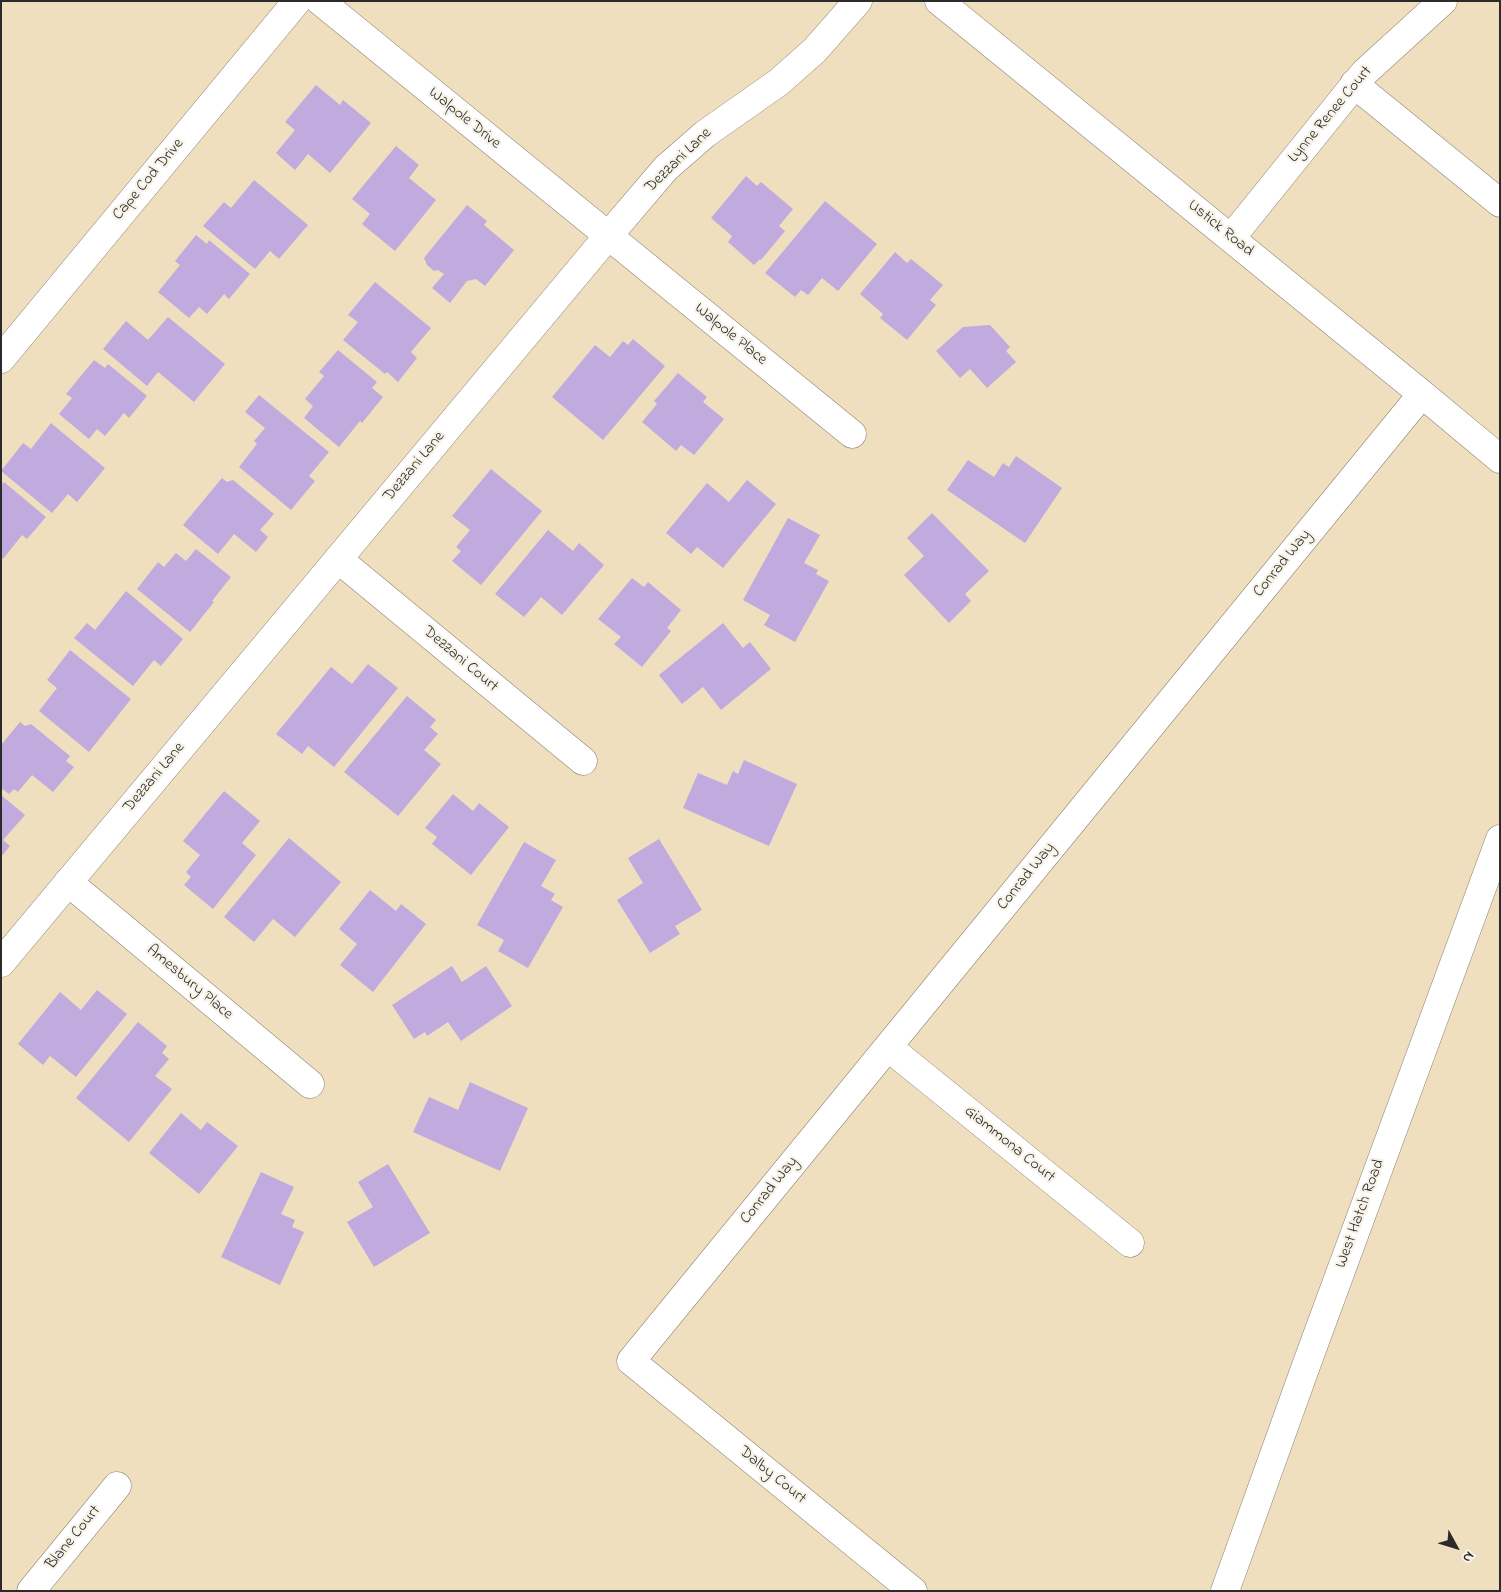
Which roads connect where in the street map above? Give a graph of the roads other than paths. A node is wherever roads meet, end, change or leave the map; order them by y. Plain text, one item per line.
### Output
1 (297, 1) edge
2 (320, 1) edge
3 (858, 1) edge
4 (939, 1) edge
5 (1443, 1) edge
6 (1354, 84) junction
7 (1500, 203) edge
8 (608, 236) junction
9 (1231, 238) junction
10 (1, 360) edge
11 (1422, 394) junction
12 (852, 434) dead end
13 (1500, 459) edge
14 (338, 559) junction
15 (583, 761) dead end
16 (1500, 839) edge
17 (68, 882) junction
18 (1, 963) edge
19 (888, 1047) junction
20 (310, 1084) dead end
21 (1130, 1243) dead end
22 (631, 1360) joint
23 (117, 1486) dead end
24 (31, 1591) edge
25 (913, 1591) edge
26 (1225, 1591) edge

1 - 10 street, Cape Cod Drive
2 - 8 street, Walpole Drive
3 - 8 street, Dezzani Lane
4 - 9 street, Ustick Road
5 - 6 street, Lynne Renee Court
6 - 7 street
6 - 9 street, Lynne Renee Court
8 - 12 street, Walpole Place
8 - 14 street, Dezzani Lane
9 - 11 street, Ustick Road
11 - 13 street, Ustick Road
11 - 19 street, Conrad Way
14 - 15 street, Dezzani Court
14 - 17 street, Dezzani Lane
16 - 26 street, West Hatch Road
17 - 18 street, Dezzani Lane
17 - 20 street, Amesbury Place
19 - 21 street, Giammona Court
19 - 22 street, Conrad Way
22 - 25 street, Dalby Court
23 - 24 street, Blane Court

